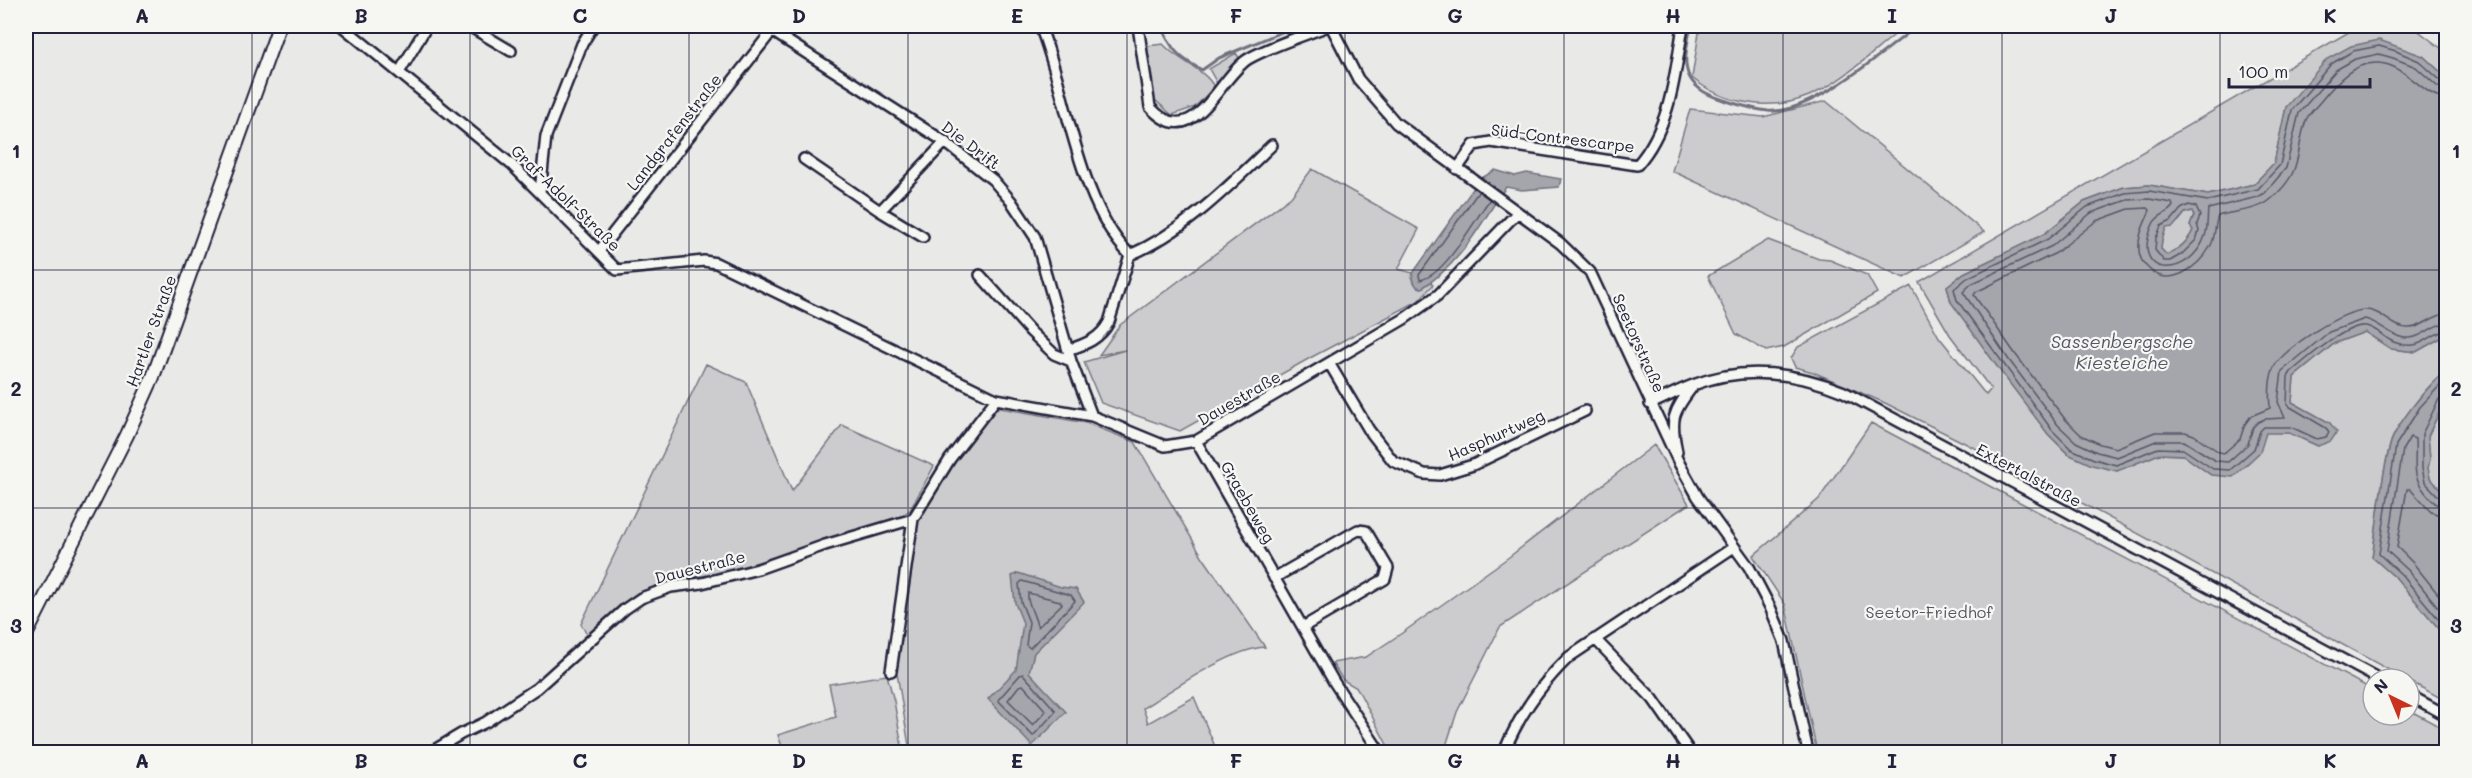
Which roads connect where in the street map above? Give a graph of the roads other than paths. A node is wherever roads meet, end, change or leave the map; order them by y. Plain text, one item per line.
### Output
1 (279, 26) edge
2 (342, 26) edge
3 (428, 26) edge
4 (469, 26) edge
5 (593, 26) edge
6 (1040, 26) edge
7 (1138, 26) edge
8 (1330, 26) edge
9 (1683, 26) edge
10 (768, 28) edge
11 (511, 51) dead end
12 (400, 71) junction
13 (945, 142) junction
14 (1272, 145) dead end
15 (804, 159) dead end
16 (1457, 169) junction
17 (540, 192) junction
18 (880, 211) junction
19 (1518, 212) junction
20 (923, 237) dead end
21 (599, 251) junction
22 (1130, 255) junction
23 (980, 275) dead end
24 (1068, 350) junction
25 (1071, 361) junction
26 (1329, 363) junction
27 (1694, 384) junction
28 (996, 399) junction
29 (1650, 404) junction
30 (1585, 411) dead end
31 (1092, 417) junction
32 (1196, 441) junction
33 (1679, 463) junction
34 (913, 519) junction
35 (1734, 547) junction
36 (1274, 578) junction
37 (1303, 627) junction
38 (26, 635) edge
39 (1594, 639) junction
40 (2361, 669) edge
41 (891, 671) dead end
42 (2421, 701) edge
43 (2446, 715) edge
44 (431, 753) edge
45 (1380, 753) edge
46 (1504, 753) edge
47 (1690, 753) edge
48 (1808, 753) edge

1 - 38 main road, Hartler Straße
2 - 12 street, Graf-Adolf-Straße
3 - 12 street
4 - 11 street
5 - 17 street
6 - 22 street
7 - 8 street
8 - 16 street, Seetorstraße
9 - 16 street, Süd-Contrescarpe
10 - 13 street, Die Drift
10 - 21 street, Landgrafenstraße
12 - 17 street, Graf-Adolf-Straße
13 - 18 street
13 - 24 street, Die Drift
14 - 22 street
15 - 18 street
16 - 19 street, Seetorstraße
17 - 21 street, Graf-Adolf-Straße
18 - 20 street
19 - 26 street, Dauestraße
19 - 29 street, Seetorstraße
21 - 28 street, Graf-Adolf-Straße
22 - 24 street
23 - 25 street
24 - 25 street, Die Drift
25 - 31 street, Die Drift
26 - 30 street, Hasphurtweg
26 - 32 street, Dauestraße
27 - 29 street, Extertalstraße
27 - 33 street
27 - 40 street, Extertalstraße
28 - 31 street, Dauestraße
28 - 34 street
29 - 33 street, Seetorstraße
31 - 32 street, Dauestraße
32 - 36 street, Graebeweg
33 - 35 street, Seetorstraße
34 - 41 street
34 - 44 street, Dauestraße
35 - 39 street
35 - 48 street, Seetorstraße
36 - 37 street, Graebeweg
36 - 37 street
37 - 45 street, Graebeweg
39 - 46 street
39 - 47 street
42 - 43 street

